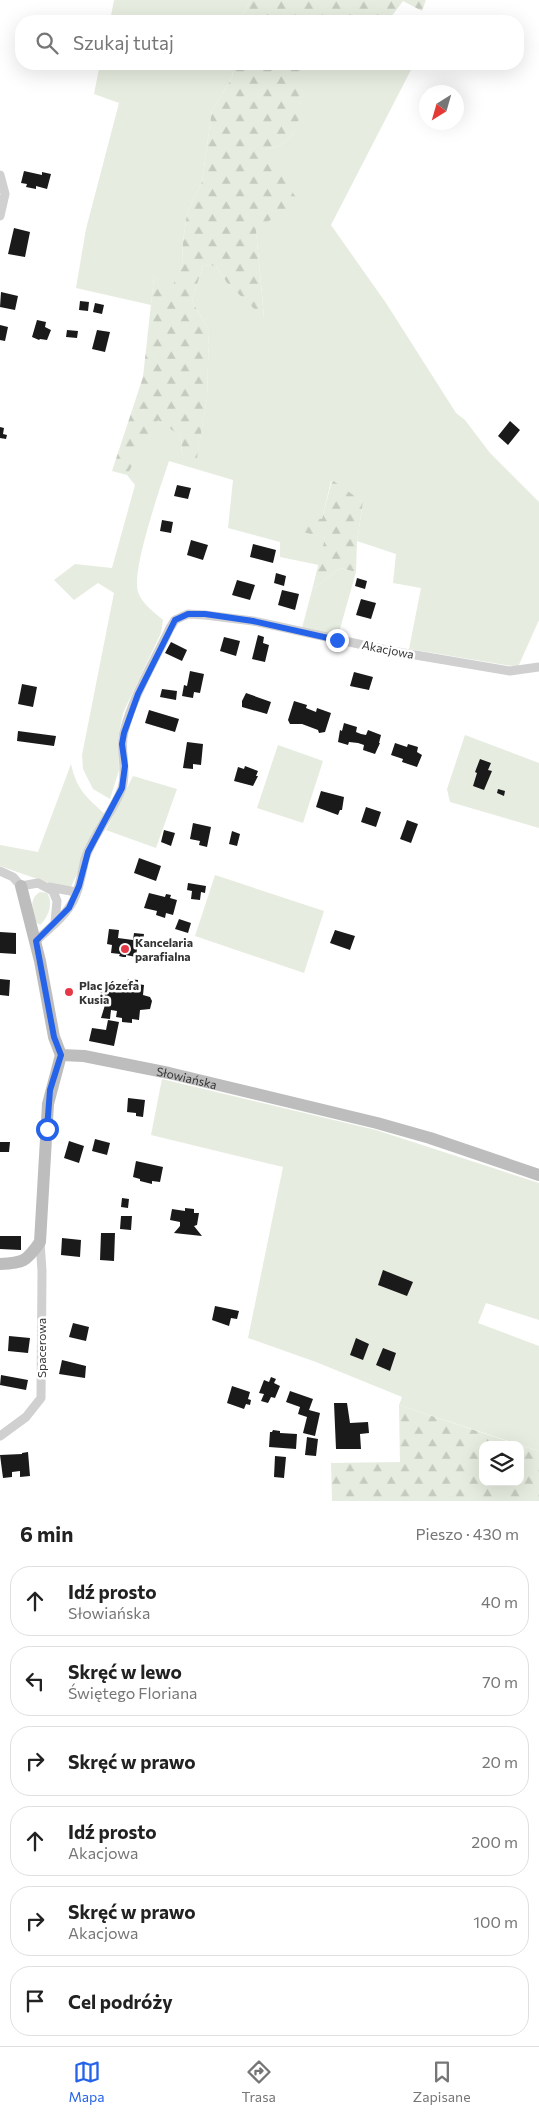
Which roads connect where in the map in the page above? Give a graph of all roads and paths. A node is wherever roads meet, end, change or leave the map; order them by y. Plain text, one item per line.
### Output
1 (0, 175) edge
2 (0, 216) edge
3 (539, 667) edge
4 (0, 871) edge
5 (21, 886) junction
6 (47, 886) junction
7 (76, 892) junction
8 (55, 922) junction
9 (36, 941) junction
10 (61, 1055) junction
11 (539, 1175) edge
12 (40, 1242) junction
13 (0, 1264) edge
14 (0, 1436) edge

1 - 2 street
3 - 7 street, Akacjowa
4 - 5 street
5 - 6 street
5 - 9 street
6 - 7 street
6 - 8 street
7 - 8 street, Akacjowa
8 - 9 street, Akacjowa
9 - 10 street
10 - 11 street, Słowiańska
10 - 12 street
12 - 13 street
12 - 14 street, Spacerowa

